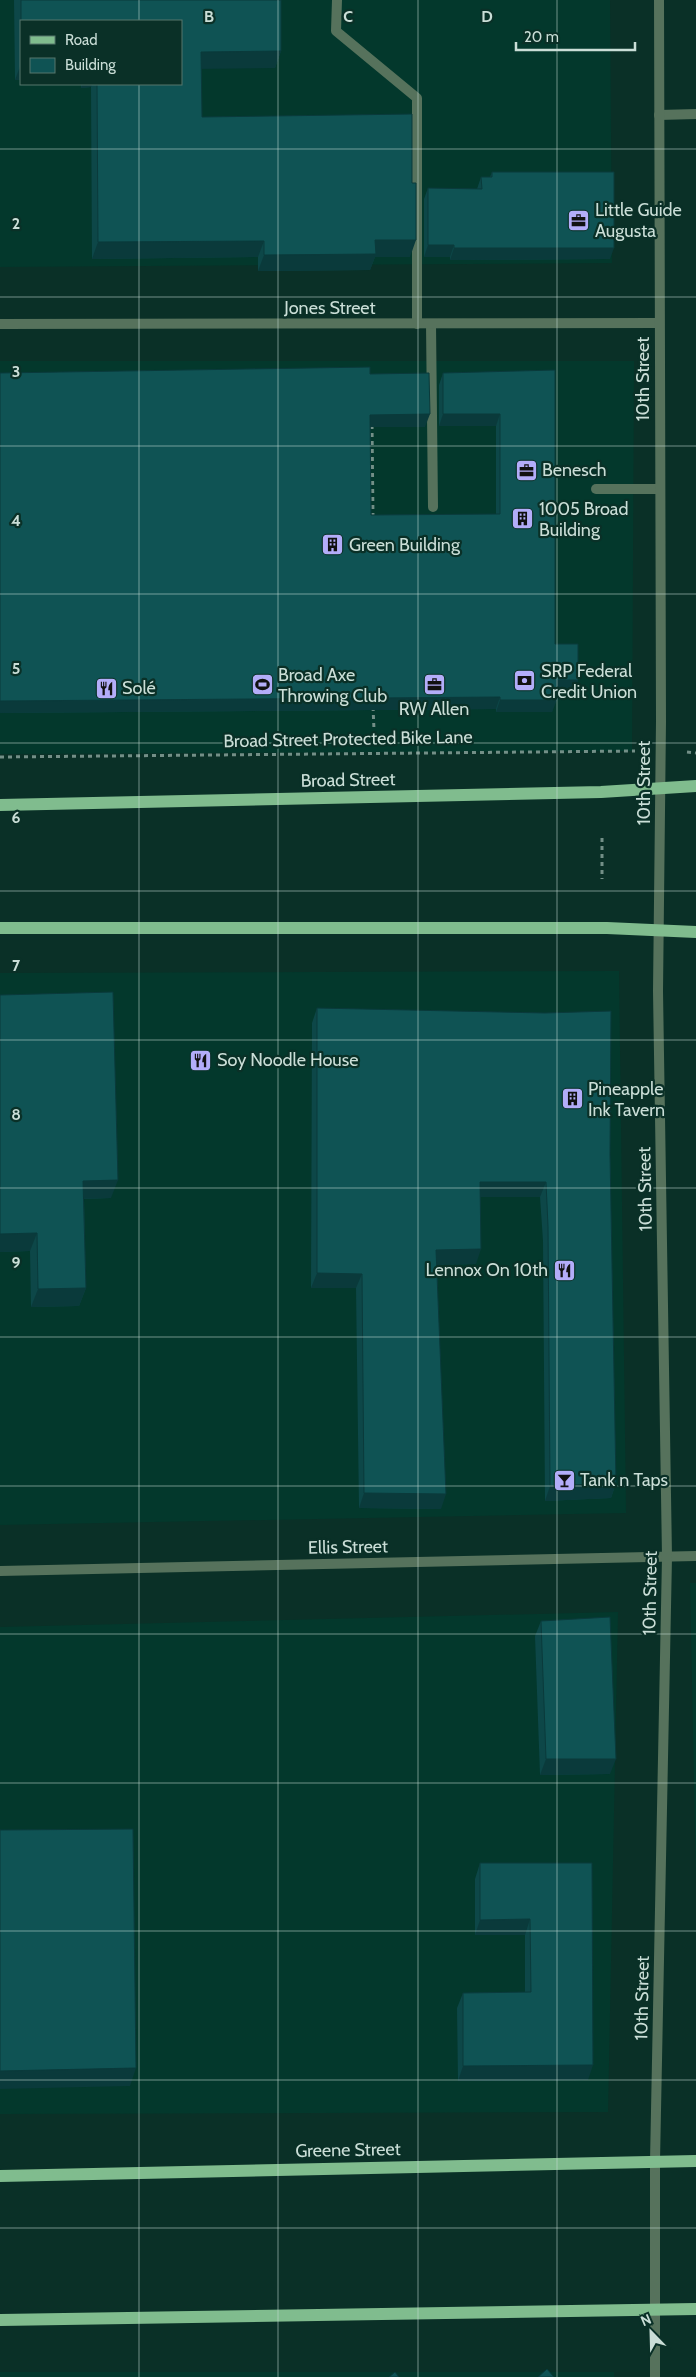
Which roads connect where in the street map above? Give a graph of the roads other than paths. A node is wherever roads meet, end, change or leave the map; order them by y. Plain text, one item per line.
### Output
1 (337, 0) edge
2 (659, 0) edge
3 (659, 114) junction
4 (696, 114) edge
5 (0, 324) edge
6 (417, 324) junction
7 (431, 324) junction
8 (659, 324) junction
9 (596, 489) dead end
10 (659, 489) junction
11 (432, 507) dead end
12 (696, 786) edge
13 (660, 788) junction
14 (0, 805) edge
15 (0, 928) edge
16 (659, 930) junction
17 (696, 932) edge
18 (696, 1556) edge
19 (667, 1557) junction
20 (0, 1571) edge
21 (696, 2160) edge
22 (655, 2161) junction
23 (0, 2176) edge
24 (696, 2309) edge
25 (655, 2310) junction
26 (0, 2320) edge
27 (655, 2377) edge

1 - 6 street
2 - 3 street, 10th Street
3 - 4 street
3 - 8 street, 10th Street
5 - 6 street, Jones Street
6 - 7 street, Jones Street
7 - 8 street, Jones Street
7 - 11 street
8 - 10 street, 10th Street
9 - 10 street
10 - 13 street, 10th Street
12 - 13 main road, Broad Street
13 - 14 main road, Broad Street
13 - 16 street, 10th Street
15 - 16 main road
16 - 17 main road
16 - 19 street, 10th Street
18 - 19 street, Ellis Street
19 - 20 street, Ellis Street
19 - 22 street, 10th Street
21 - 22 main road, Greene Street
22 - 23 main road, Greene Street
22 - 25 street, 10th Street
24 - 25 main road
25 - 26 main road
25 - 27 street, 10th Street

